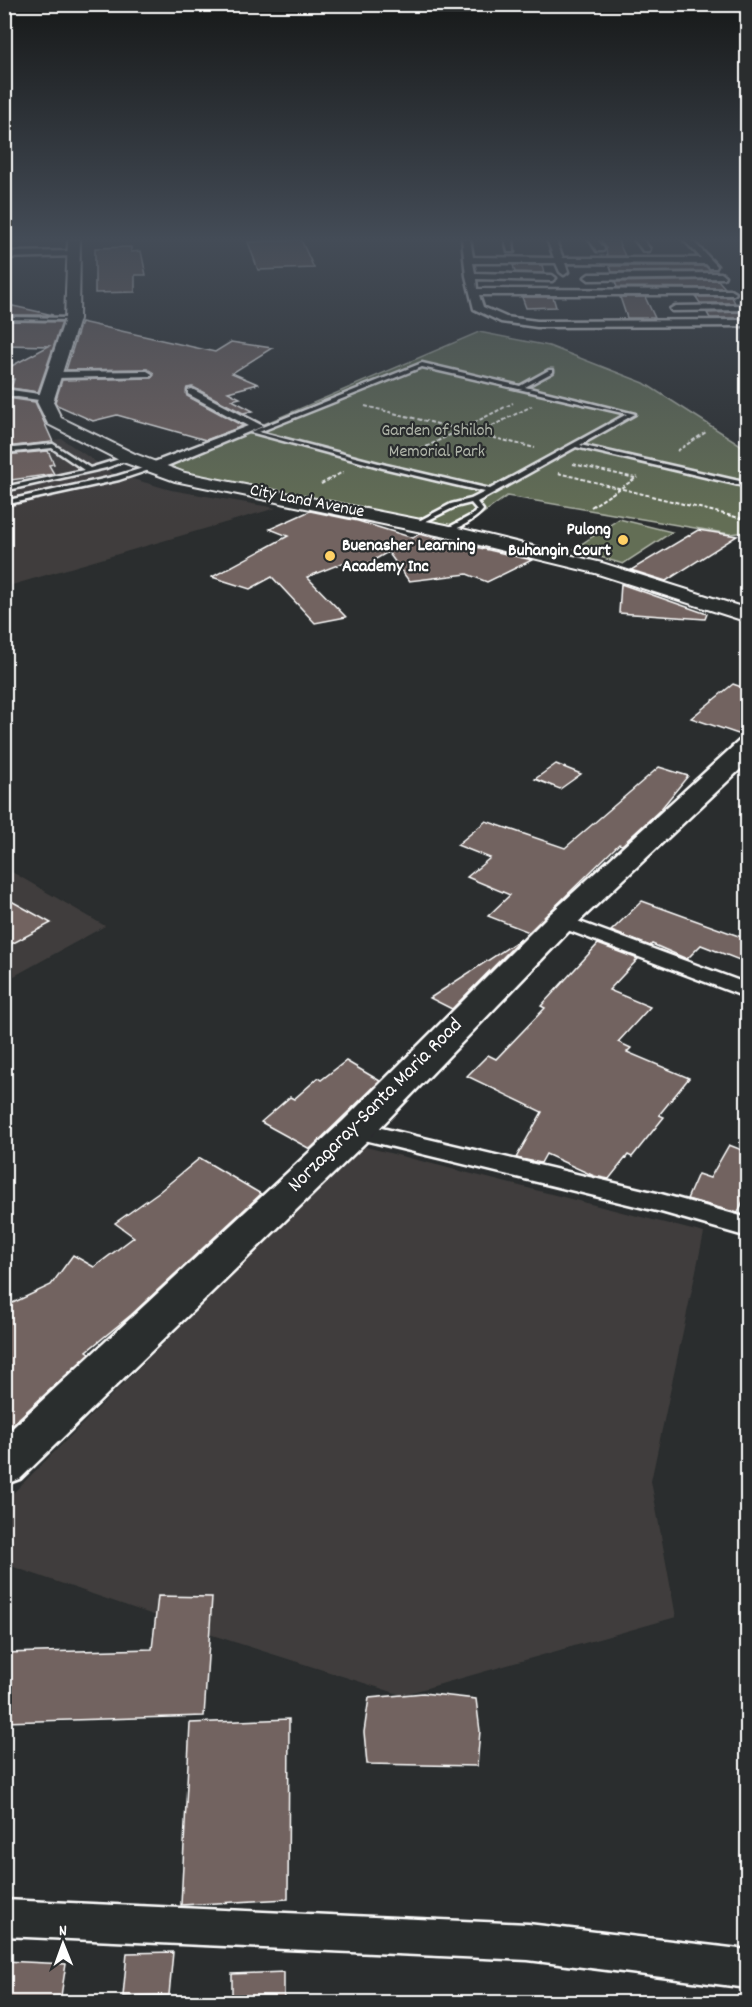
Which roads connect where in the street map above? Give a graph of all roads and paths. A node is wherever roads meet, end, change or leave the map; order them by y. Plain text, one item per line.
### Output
1 (68, 333) edge
2 (550, 371) dead end
3 (147, 374) dead end
4 (54, 375) junction
5 (522, 387) junction
6 (538, 391) junction
7 (4, 392) edge
8 (192, 392) dead end
9 (555, 395) junction
10 (46, 398) junction
11 (338, 399) junction
12 (460, 430) junction
13 (706, 432) dead end
14 (476, 434) junction
15 (575, 445) junction
16 (4, 451) edge
17 (558, 453) junction
18 (129, 458) junction
19 (549, 458) junction
20 (362, 461) junction
21 (659, 464) junction
22 (153, 467) junction
23 (385, 467) junction
24 (534, 467) junction
25 (88, 470) junction
26 (635, 478) junction
27 (322, 484) dead end
28 (747, 485) edge
29 (619, 488) junction
30 (4, 489) edge
31 (491, 491) junction
32 (473, 501) junction
33 (4, 503) edge
34 (591, 507) dead end
35 (747, 520) edge
36 (416, 524) junction
37 (447, 531) junction
38 (747, 616) edge
39 (747, 747) edge
40 (561, 921) junction
41 (747, 992) edge
42 (356, 1130) junction
43 (747, 1228) edge
44 (4, 1464) edge
45 (4, 1917) edge
46 (747, 1969) edge

1 - 4 street
2 - 5 lane
3 - 4 street
4 - 10 street
5 - 6 lane
5 - 11 lane
6 - 9 lane
6 - 12 path
7 - 10 street
8 - 22 street
9 - 14 path
9 - 15 lane
10 - 18 street, City Land Avenue
11 - 12 path
11 - 20 lane
12 - 14 path
12 - 23 path
13 - 21 path
14 - 17 path
15 - 17 lane
15 - 21 lane
16 - 25 lane
17 - 19 lane
18 - 22 street, City Land Avenue
18 - 25 lane
19 - 24 lane
19 - 26 path
20 - 23 lane
20 - 27 path
21 - 26 path
21 - 28 lane
22 - 33 lane
22 - 36 street, City Land Avenue
23 - 31 lane
24 - 29 path
24 - 31 lane
25 - 30 lane
26 - 29 path
29 - 34 path
29 - 35 path
31 - 32 lane
32 - 36 lane
32 - 37 lane
36 - 37 street, City Land Avenue
37 - 38 street, City Land Avenue
39 - 40 main road, Norzagaray-Santa Maria Road
40 - 41 street
40 - 42 main road, Norzagaray-Santa Maria Road
42 - 43 street
42 - 44 main road, Norzagaray-Santa Maria Road
45 - 46 street

